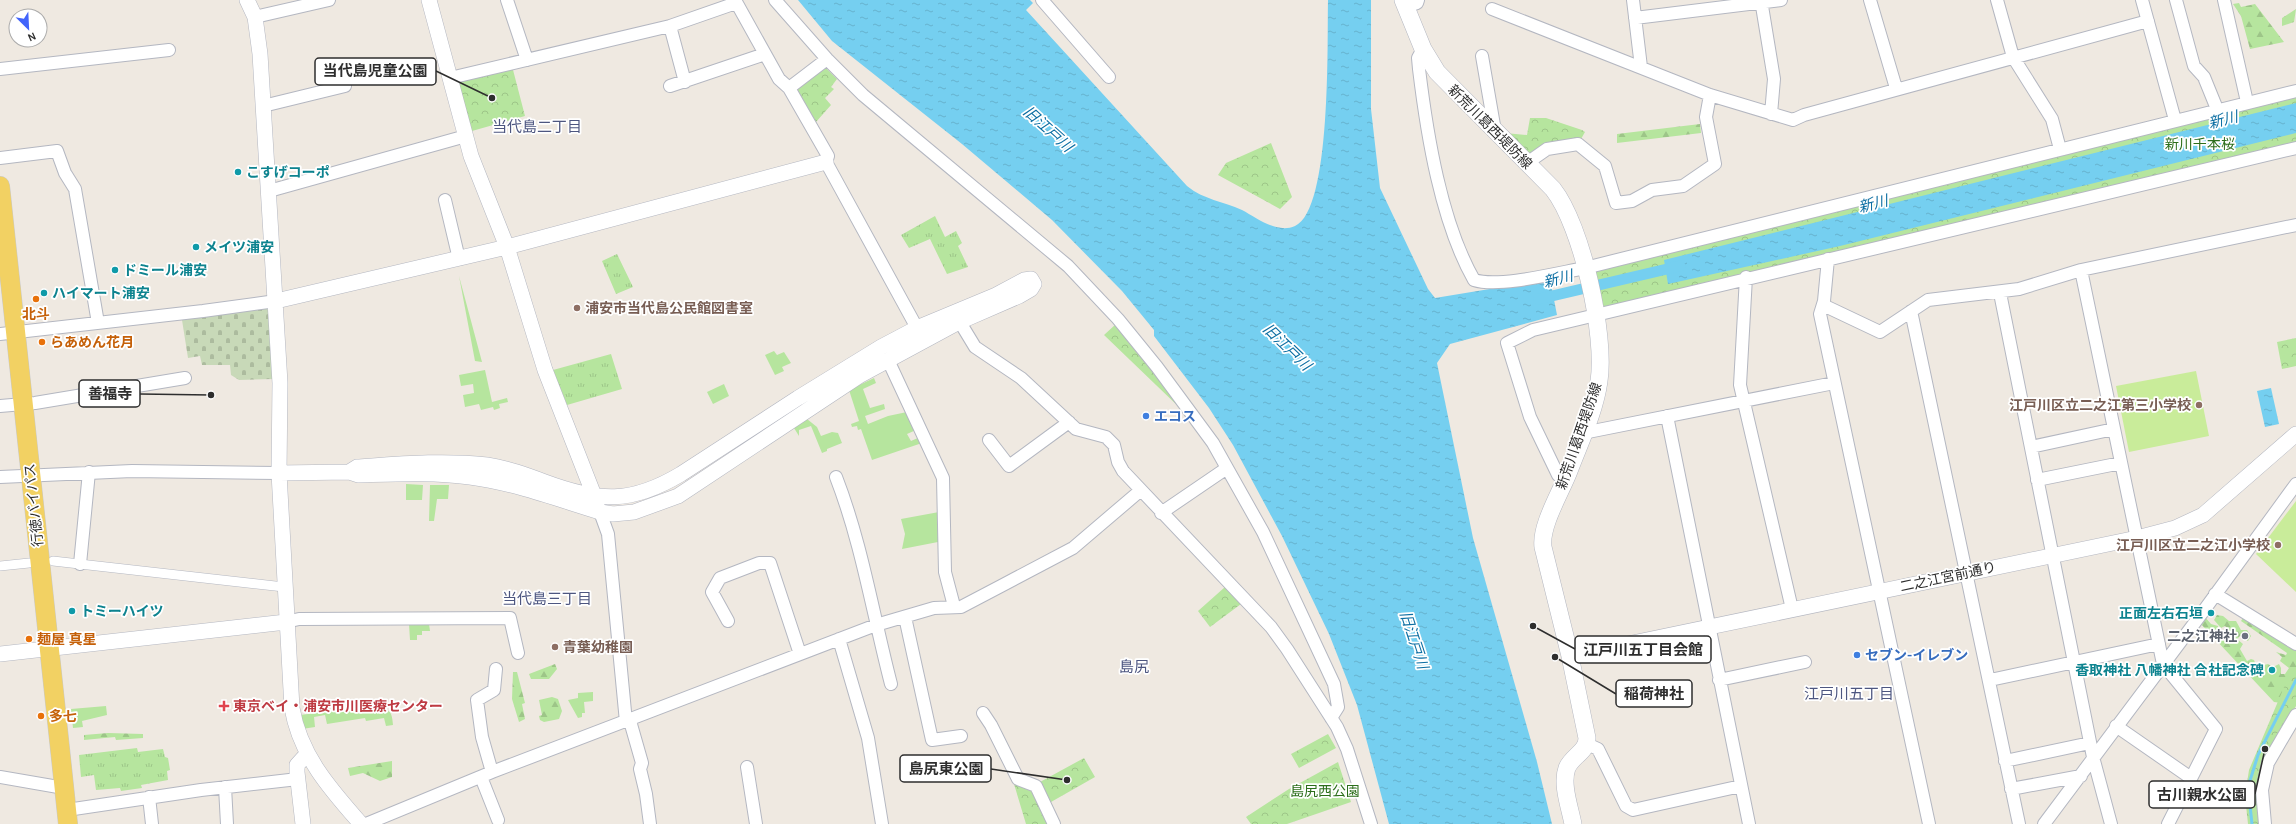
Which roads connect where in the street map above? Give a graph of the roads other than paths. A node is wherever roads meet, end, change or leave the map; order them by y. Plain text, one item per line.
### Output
1 (248, 0) edge
2 (329, 0) edge
3 (429, 0) edge
4 (507, 0) edge
5 (775, 0) edge
6 (1042, 0) edge
7 (1633, 0) edge
8 (1781, 0) edge
9 (1870, 0) edge
10 (1996, 0) edge
11 (2142, 0) edge
12 (2176, 0) edge
13 (2224, 0) edge
14 (1761, 1) edge
15 (736, 2) edge
16 (1408, 2) edge
17 (1492, 9) dead end
18 (255, 17) junction
19 (1635, 18) junction
20 (2148, 21) junction
21 (670, 26) junction
22 (1423, 49) junction
23 (169, 50) dead end
24 (765, 54) junction
25 (1482, 56) dead end
26 (2013, 57) junction
27 (827, 59) junction
28 (527, 60) junction
29 (1641, 67) junction
30 (0, 69) edge
31 (1109, 77) dead end
32 (450, 78) junction
33 (685, 82) junction
34 (345, 86) dead end
35 (670, 86) dead end
36 (789, 88) junction
37 (1896, 88) junction
38 (2296, 91) edge
39 (1710, 96) junction
40 (2248, 102) junction
41 (263, 106) junction
42 (2217, 109) junction
43 (1771, 114) junction
44 (2175, 120) junction
45 (1495, 131) junction
46 (466, 136) junction
47 (2296, 148) edge
48 (2060, 149) junction
49 (0, 158) edge
50 (826, 162) junction
51 (1527, 163) junction
52 (0, 186) edge
53 (268, 191) junction
54 (444, 200) dead end
55 (2296, 225) edge
56 (3, 245) edge
57 (507, 247) junction
58 (459, 258) junction
59 (1828, 259) junction
60 (2081, 270) junction
61 (1585, 271) junction
62 (1746, 277) junction
63 (2000, 292) junction
64 (276, 301) junction
65 (1823, 305) junction
66 (1911, 311) junction
67 (1595, 312) junction
68 (957, 318) junction
69 (98, 323) junction
70 (917, 328) junction
71 (8, 333) edge
72 (921, 343) junction
73 (888, 360) junction
74 (185, 378) dead end
75 (1834, 383) junction
76 (1744, 401) junction
77 (24, 404) junction
78 (0, 406) edge
79 (1667, 416) junction
80 (1069, 422) junction
81 (2114, 429) junction
82 (1583, 433) junction
83 (2296, 434) edge
84 (989, 440) dead end
85 (2031, 447) junction
86 (2121, 463) junction
87 (1227, 468) junction
88 (89, 472) junction
89 (349, 472) junction
90 (279, 473) junction
91 (31, 475) junction
92 (0, 477) edge
93 (836, 477) dead end
94 (2037, 480) junction
95 (1565, 481) junction
96 (2296, 484) edge
97 (1141, 490) junction
98 (594, 496) junction
99 (600, 512) junction
100 (1161, 512) junction
101 (2137, 538) junction
102 (2052, 555) junction
103 (53, 561) dead end
104 (29, 563) dead end
105 (80, 564) junction
106 (0, 566) edge
107 (1966, 573) junction
108 (284, 587) junction
109 (1879, 591) junction
110 (2215, 594) junction
111 (954, 606) junction
112 (1792, 609) junction
113 (905, 617) junction
114 (728, 621) dead end
115 (286, 622) junction
116 (876, 625) junction
117 (1709, 627) junction
118 (839, 639) junction
119 (2159, 644) junction
120 (2296, 644) edge
121 (49, 649) junction
122 (518, 653) dead end
123 (0, 654) edge
124 (800, 654) junction
125 (1570, 656) junction
126 (1805, 662) dead end
127 (2073, 662) junction
128 (2163, 664) junction
129 (496, 669) dead end
130 (1719, 680) junction
131 (1990, 680) junction
132 (891, 684) dead end
133 (983, 714) dead end
134 (2296, 715) edge
135 (1331, 718) junction
136 (628, 721) junction
137 (2116, 726) junction
138 (961, 736) dead end
139 (2090, 743) junction
140 (1587, 744) junction
141 (307, 754) junction
142 (2093, 756) junction
143 (2005, 761) junction
144 (747, 767) dead end
145 (492, 772) junction
146 (2081, 776) junction
147 (0, 777) edge
148 (481, 777) junction
149 (2191, 778) junction
150 (298, 779) junction
151 (1741, 786) junction
152 (225, 787) junction
153 (64, 788) junction
154 (2011, 789) junction
155 (149, 797) junction
156 (67, 817) edge
157 (498, 820) dead end
158 (152, 824) edge
159 (227, 824) edge
160 (303, 824) edge
161 (361, 824) edge
162 (366, 824) edge
163 (650, 824) edge
164 (756, 824) edge
165 (882, 824) edge
166 (1054, 824) edge
167 (1371, 824) edge
168 (1573, 824) edge
169 (1749, 824) edge
170 (1929, 824) edge
171 (2019, 824) edge
172 (2044, 824) edge
173 (2111, 824) edge
174 (2168, 824) edge
175 (2265, 824) edge

1 - 18 street
2 - 18 street
3 - 32 street
4 - 28 street
5 - 27 street
6 - 31 street
7 - 19 street
8 - 14 street
9 - 37 street
10 - 26 street
11 - 20 street
12 - 42 street
13 - 40 street
14 - 19 street
14 - 43 street
15 - 21 street
15 - 24 street
16 - 22 main road, 新荒川葛西堤防線
17 - 29 street
18 - 41 street
19 - 29 street
20 - 26 street
20 - 44 street
21 - 28 street
21 - 33 street
22 - 45 main road, 新荒川葛西堤防線
22 - 61 street
23 - 30 street
24 - 33 street
24 - 36 street
25 - 45 street
26 - 37 street
26 - 48 street
27 - 36 street
27 - 87 street
28 - 32 street
29 - 39 street
32 - 46 street
33 - 35 street
34 - 41 street
36 - 50 street
37 - 43 street
38 - 40 street
39 - 43 street
39 - 51 street
40 - 42 street
41 - 53 street
42 - 44 street
44 - 48 street
45 - 51 main road, 新荒川葛西堤防線
46 - 53 street
46 - 57 street
47 - 59 street
48 - 61 street
49 - 69 street
50 - 57 street
50 - 70 street
51 - 61 main road, 新荒川葛西堤防線
52 - 56 main road, 行徳バイパス
53 - 64 street
54 - 58 street
55 - 60 street
56 - 71 main road, 行徳バイパス
57 - 58 street
57 - 98 street
58 - 64 street
59 - 62 street
59 - 65 street
60 - 63 street
60 - 81 street
61 - 67 main road, 新荒川葛西堤防線
62 - 67 street
62 - 76 street
63 - 66 street
63 - 85 street
64 - 69 street
64 - 90 street
65 - 66 street
65 - 75 street
66 - 107 street
67 - 82 main road, 新荒川葛西堤防線
67 - 95 street
68 - 70 street
68 - 72 street
68 - 80 street
69 - 71 street
70 - 72 street
70 - 98 street
71 - 77 main road, 行徳バイパス
72 - 73 street
73 - 99 street
73 - 111 street
74 - 77 street
75 - 76 street
75 - 109 street
76 - 79 street
76 - 112 street
77 - 78 street
77 - 91 main road, 行徳バイパス
79 - 82 street
79 - 117 street
80 - 84 street
80 - 97 street
81 - 85 street
81 - 86 street
82 - 95 main road, 新荒川葛西堤防線
83 - 101 street, 二之江宮前通り
85 - 94 street
86 - 94 street
86 - 101 street
87 - 100 street
87 - 135 street
88 - 90 street
88 - 91 street
88 - 105 street
89 - 90 street
89 - 98 street
89 - 99 street
90 - 108 street
91 - 92 street
91 - 121 main road, 行徳バイパス
93 - 116 street
94 - 102 street
95 - 125 main road, 新荒川葛西堤防線
96 - 110 street
97 - 100 street
97 - 111 street
98 - 99 street
99 - 136 street
100 - 135 street
101 - 102 street, 二之江宮前通り
101 - 119 street
102 - 107 street, 二之江宮前通り
102 - 127 street
103 - 105 street
104 - 106 street
105 - 108 street
107 - 109 street, 二之江宮前通り
107 - 131 street
108 - 115 street
109 - 112 street, 二之江宮前通り
109 - 170 street
110 - 120 street
110 - 128 street
111 - 113 street
112 - 117 street, 二之江宮前通り
113 - 116 street
113 - 138 street
114 - 124 street
115 - 121 street
115 - 122 street
115 - 141 street
116 - 118 street
116 - 132 street
117 - 125 street, 二之江宮前通り
117 - 130 street
118 - 124 street
118 - 165 street
119 - 127 street
119 - 128 street
121 - 123 street
121 - 153 main road, 行徳バイパス
124 - 136 street
125 - 140 main road, 新荒川葛西堤防線
126 - 130 street
127 - 131 street
127 - 139 street
128 - 137 street
128 - 149 street
129 - 145 street
130 - 151 street
131 - 143 street
133 - 166 street
134 - 175 street
135 - 167 street
136 - 145 street
136 - 163 street
137 - 142 street
137 - 149 street
139 - 142 street
139 - 143 street
140 - 151 street
140 - 168 main road
141 - 150 street
141 - 161 street
142 - 146 street
142 - 173 street
143 - 154 street
144 - 164 street
145 - 148 street
146 - 154 street
146 - 172 street
147 - 153 street
148 - 157 street
148 - 162 street
149 - 174 street
150 - 152 street
150 - 160 street
151 - 169 street
152 - 155 street
152 - 159 street
153 - 156 main road, 行徳バイパス
154 - 171 street
155 - 156 street
155 - 158 street

